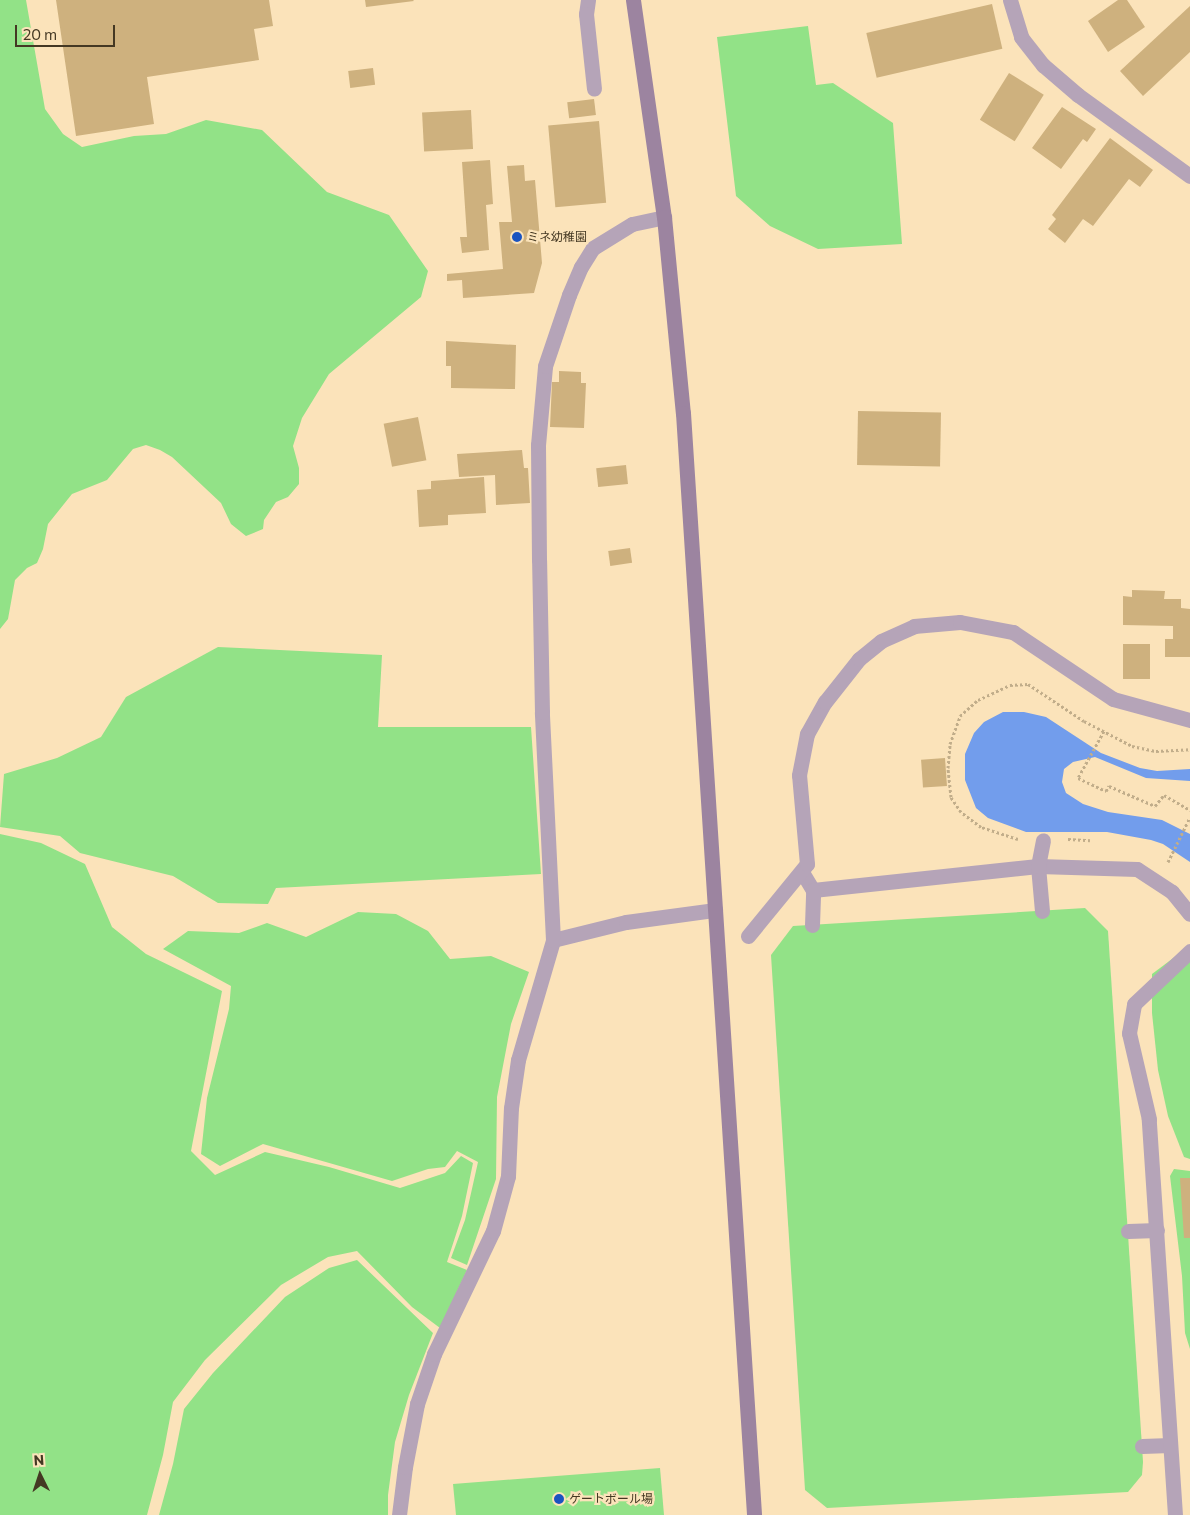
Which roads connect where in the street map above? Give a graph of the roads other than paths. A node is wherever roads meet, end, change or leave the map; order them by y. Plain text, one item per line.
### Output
1 (588, 0) edge
2 (633, 0) edge
3 (1010, 0) edge
4 (594, 89) dead end
5 (1190, 176) edge
6 (664, 217) junction
7 (1190, 720) edge
8 (1044, 840) road end
9 (1038, 866) junction
10 (802, 872) junction
11 (813, 890) junction
12 (715, 910) junction
13 (1042, 911) dead end
14 (1190, 914) edge
15 (812, 925) dead end
16 (748, 936) dead end
17 (553, 940) junction
18 (1190, 951) edge
19 (1157, 1230) junction
20 (1128, 1231) dead end
21 (1170, 1445) junction
22 (1142, 1446) dead end
23 (399, 1515) edge
24 (754, 1515) edge
25 (1175, 1515) edge

1 - 4 street
2 - 6 street
3 - 5 street
6 - 12 street
6 - 17 street
7 - 10 street
8 - 9 street
9 - 11 street
9 - 13 street
9 - 14 street
10 - 11 street
10 - 16 street
11 - 15 street
12 - 17 street
12 - 24 street
17 - 23 street
18 - 19 street
19 - 20 street
19 - 21 street
21 - 22 street
21 - 25 street

